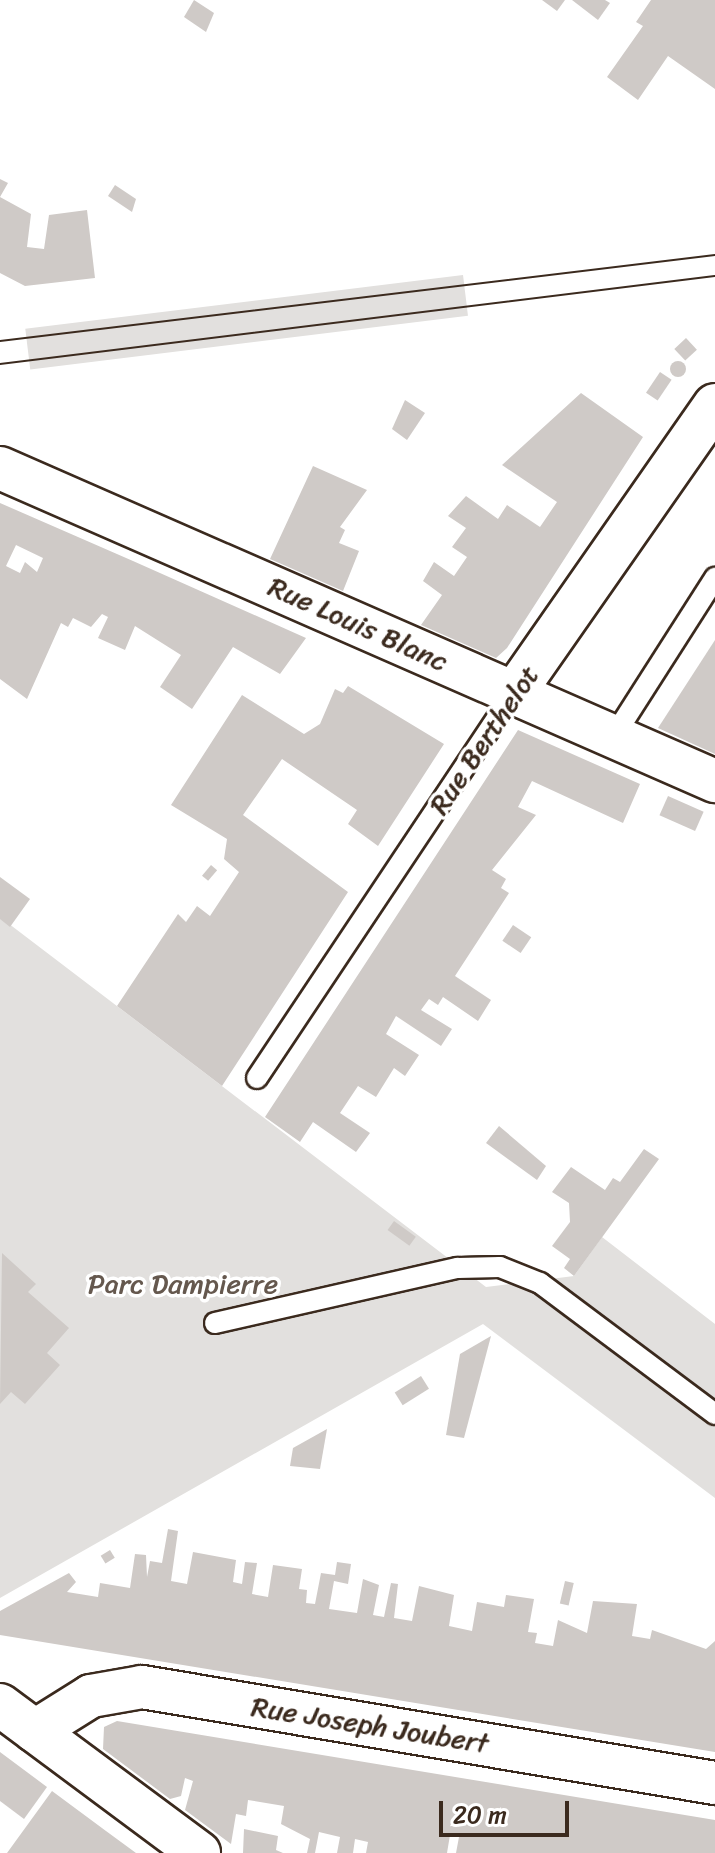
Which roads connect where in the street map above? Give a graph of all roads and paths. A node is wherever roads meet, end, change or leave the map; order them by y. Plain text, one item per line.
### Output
1 (715, 405) edge
2 (0, 468) edge
3 (715, 578) edge
4 (514, 693) junction
5 (614, 736) junction
6 (715, 781) edge
7 (257, 1078) dead end
8 (215, 1323) dead end
9 (715, 1414) edge
10 (0, 1705) edge
11 (35, 1731) junction
12 (715, 1783) edge
13 (199, 1853) edge

1 - 4 street, Rue Berthelot
2 - 4 street, Rue Louis Blanc
3 - 5 lane
4 - 5 street, Rue Louis Blanc
4 - 7 lane, Rue Berthelot
5 - 6 street, Rue Louis Blanc
8 - 9 lane
10 - 11 street
11 - 12 street, Rue Joseph Joubert
11 - 13 street

